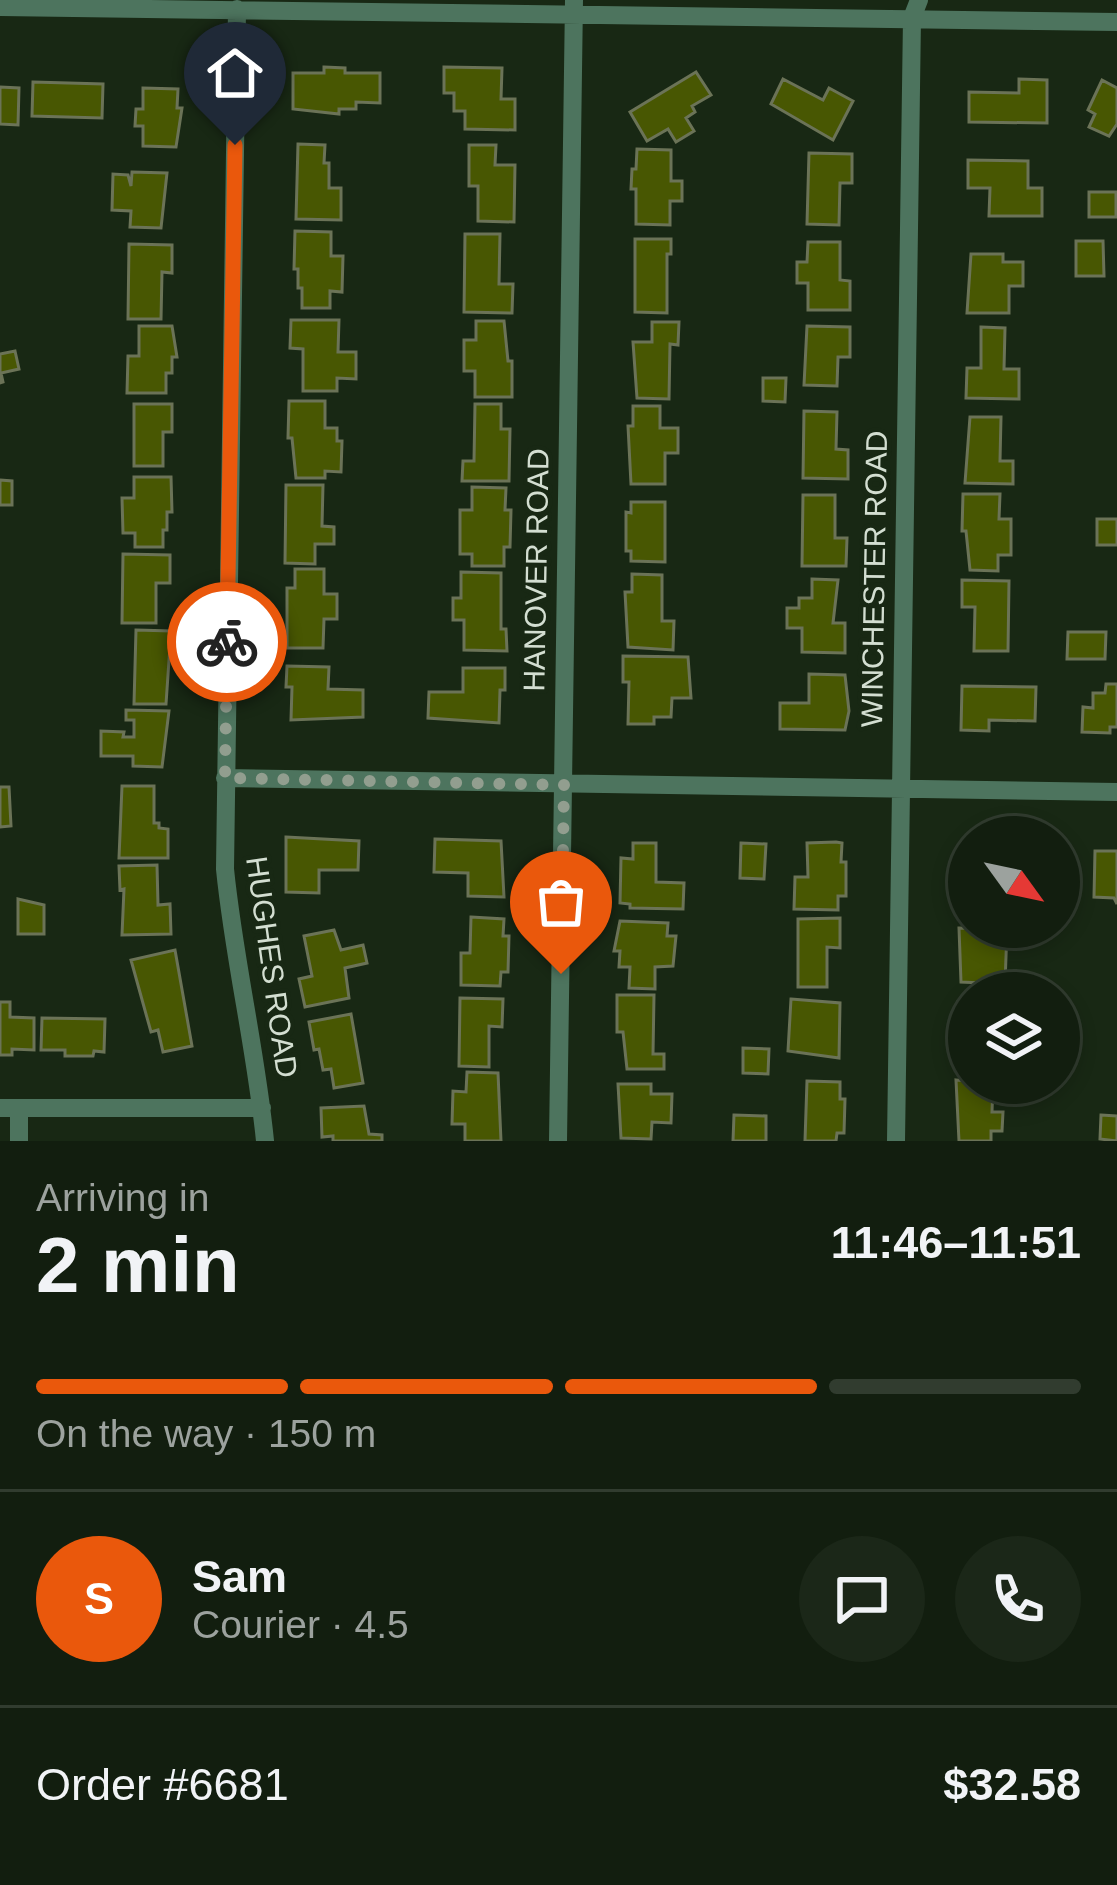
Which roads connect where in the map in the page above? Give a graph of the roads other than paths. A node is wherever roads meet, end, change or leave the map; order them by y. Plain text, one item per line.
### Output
1 (912, 6) edge
2 (0, 7) edge
3 (574, 7) edge
4 (237, 9) junction
5 (1117, 22) edge
6 (225, 778) junction
7 (564, 785) junction
8 (901, 788) junction
9 (1117, 791) edge
10 (9, 1108) edge
11 (262, 1108) junction
12 (20, 1141) edge
13 (265, 1141) edge
14 (559, 1141) edge
15 (896, 1141) edge

1 - 3 street
1 - 5 street
1 - 8 street, WINCHESTER ROAD
2 - 4 street
3 - 4 street
3 - 7 street, HANOVER ROAD
4 - 6 street, HUGHES ROAD
6 - 7 street
6 - 11 street, HUGHES ROAD
7 - 8 street
7 - 14 street, HANOVER ROAD
8 - 9 street
8 - 15 street, WINCHESTER ROAD
10 - 11 street
10 - 12 street
11 - 13 street, HUGHES ROAD

